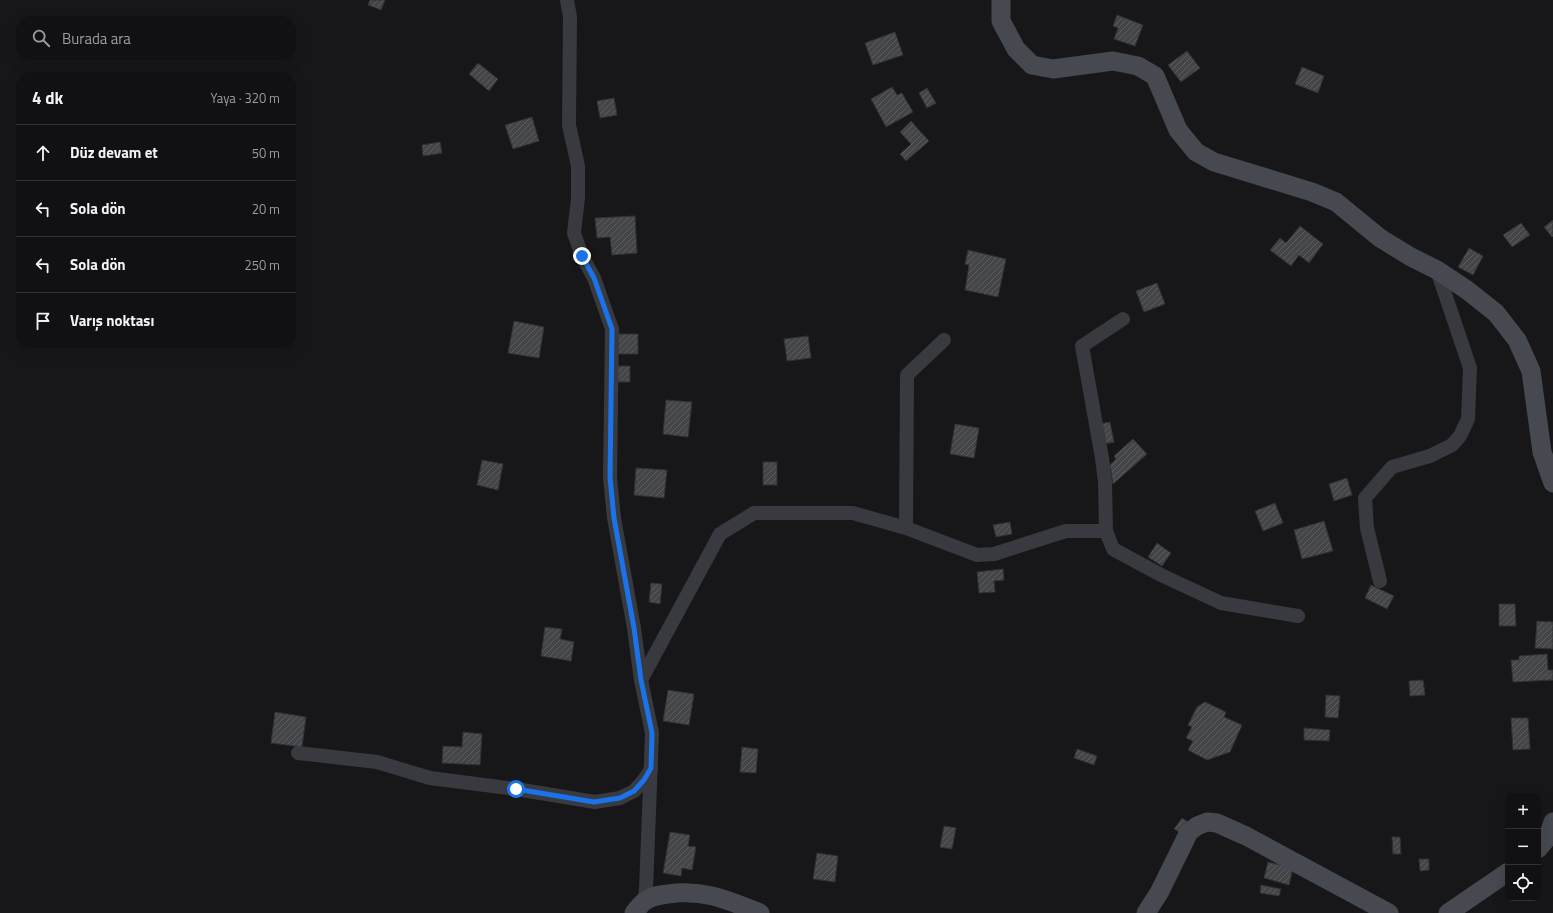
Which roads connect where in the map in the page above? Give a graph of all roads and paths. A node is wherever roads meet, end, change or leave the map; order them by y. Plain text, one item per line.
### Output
1 (567, 0) edge
2 (1001, 0) edge
3 (1437, 270) junction
4 (1123, 319) dead end
5 (944, 340) dead end
6 (1553, 483) edge
7 (906, 528) junction
8 (1106, 531) junction
9 (1380, 581) dead end
10 (1298, 616) dead end
11 (641, 680) junction
12 (298, 753) dead end
13 (651, 768) junction
14 (1553, 822) edge
15 (1541, 845) edge
16 (1505, 874) edge
17 (639, 908) edge
18 (760, 913) edge
19 (1146, 913) edge
20 (1389, 913) edge
21 (1448, 913) edge

1 - 11 street
2 - 3 street
3 - 6 street
3 - 9 street
4 - 8 street
5 - 7 street
7 - 8 street
7 - 11 street
8 - 10 street
11 - 13 street
12 - 13 street
13 - 17 street
14 - 15 street
16 - 21 street
17 - 18 street
19 - 20 street

